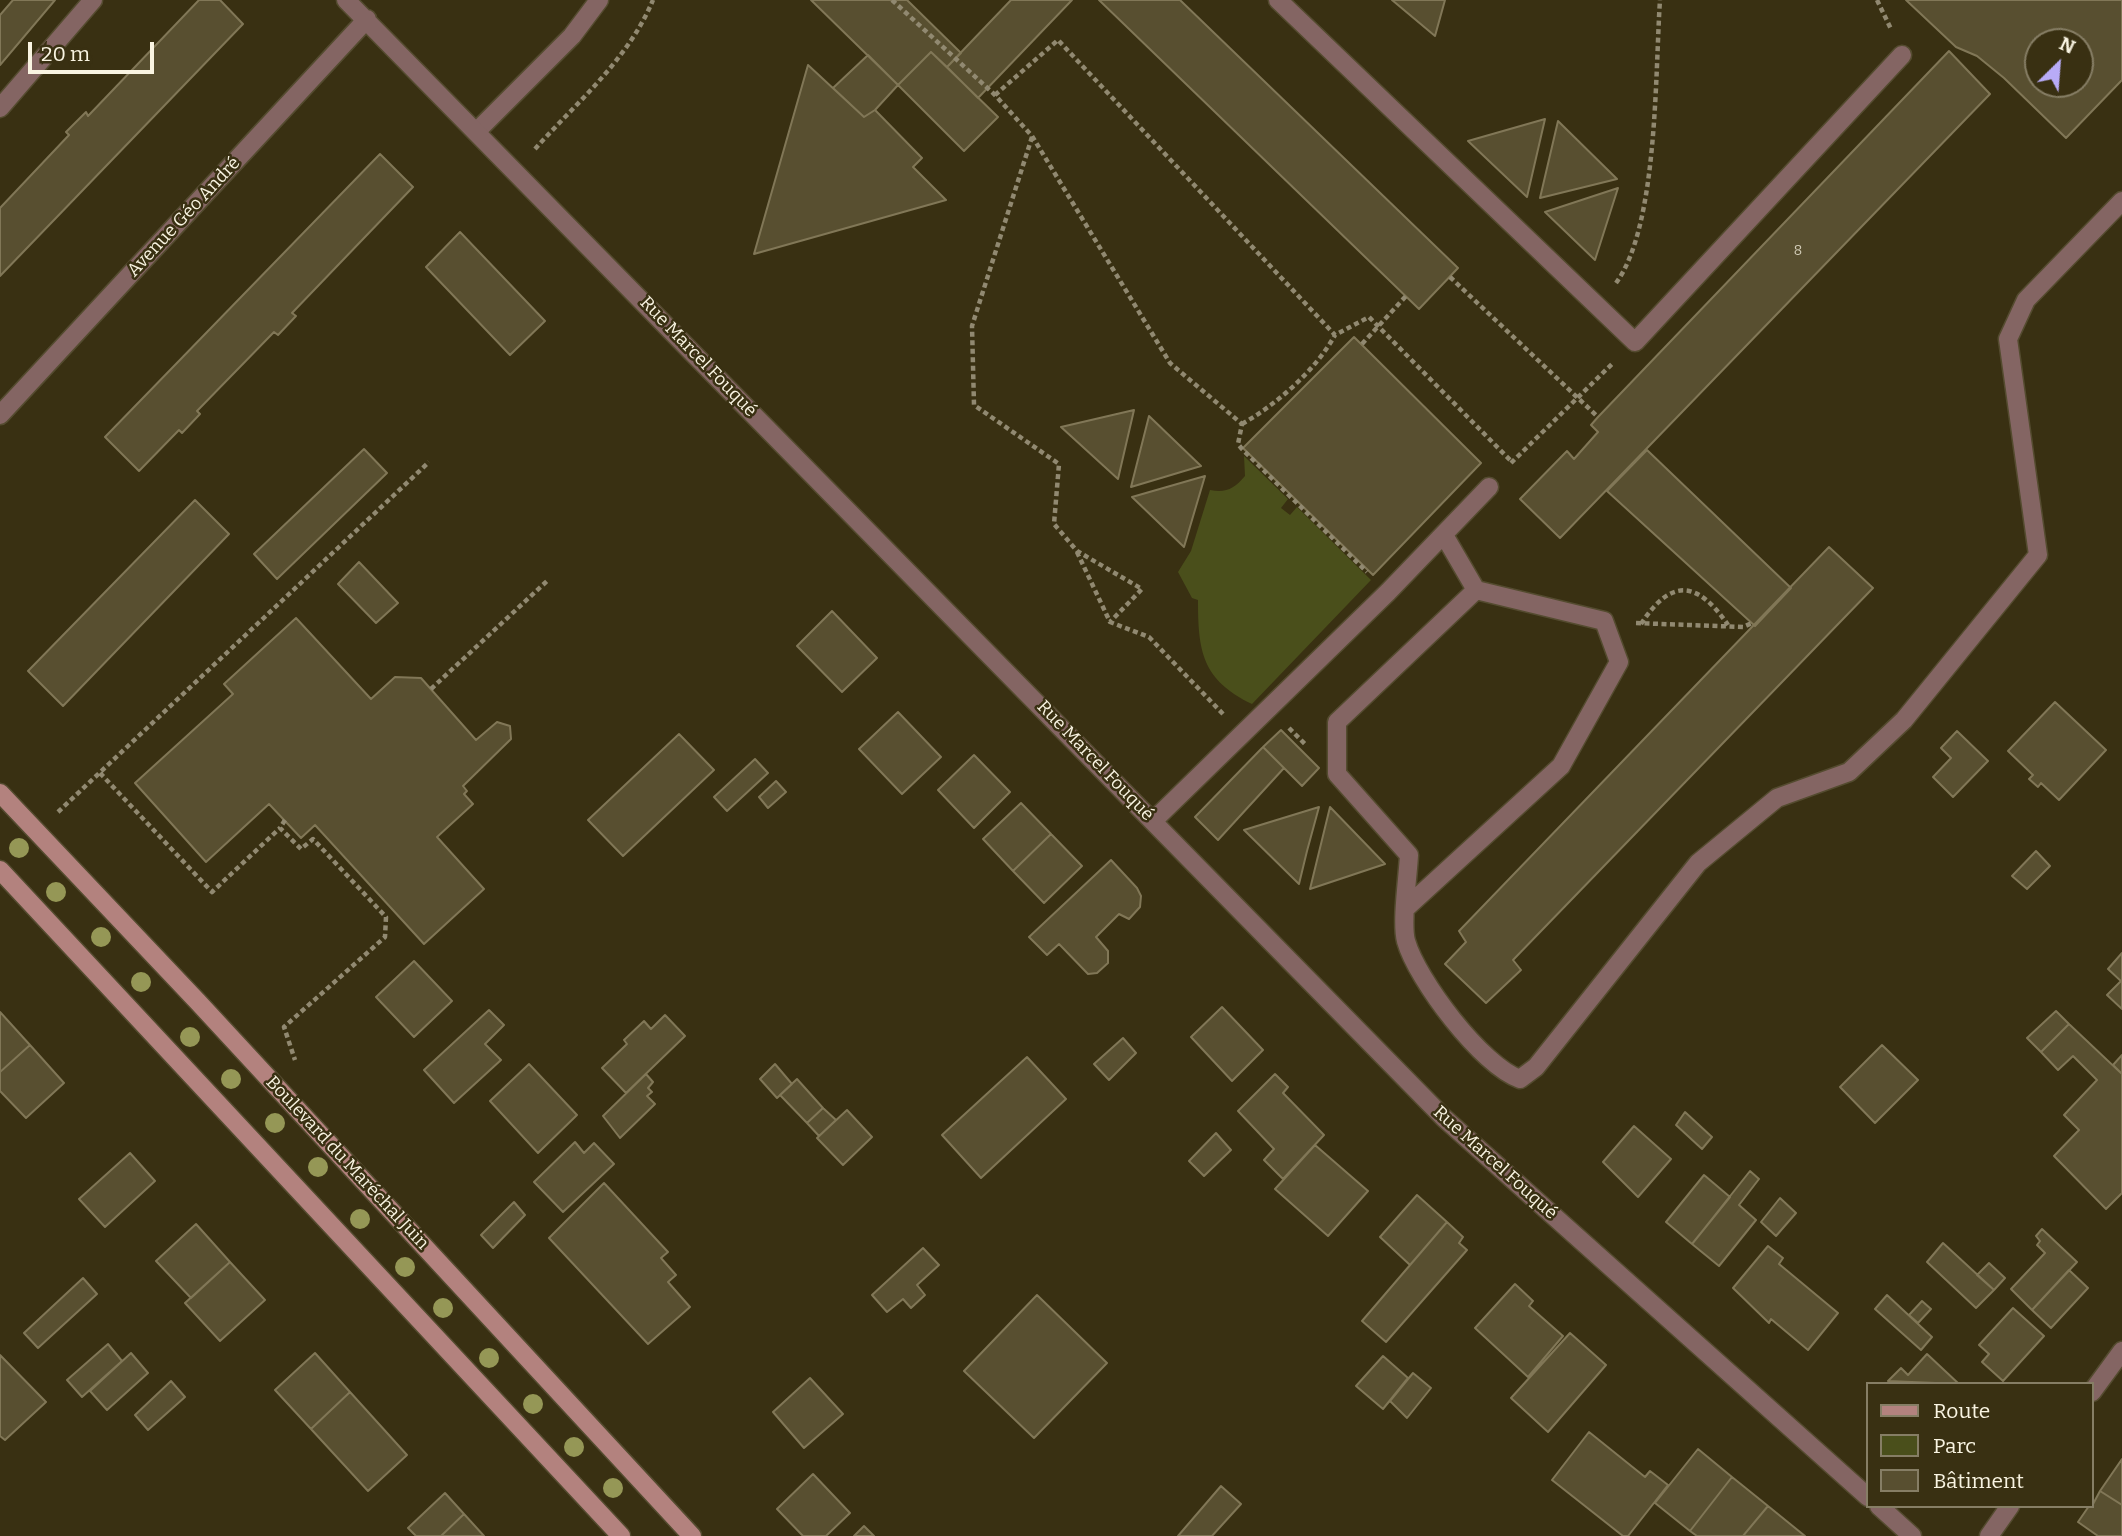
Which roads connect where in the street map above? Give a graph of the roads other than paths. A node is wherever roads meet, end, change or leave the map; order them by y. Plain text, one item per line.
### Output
1 (93, 0) edge
2 (346, 0) edge
3 (599, 0) edge
4 (1278, 0) edge
5 (367, 19) junction
6 (1902, 55) dead end
7 (0, 108) edge
8 (477, 131) junction
9 (2122, 201) edge
10 (0, 415) edge
11 (1489, 487) dead end
12 (1444, 535) junction
13 (1476, 590) junction
14 (0, 793) edge
15 (1153, 821) junction
16 (0, 870) edge
17 (1407, 907) junction
18 (2122, 1351) edge
19 (2094, 1389) edge
20 (1867, 1496) edge
21 (1881, 1508) edge
22 (2009, 1508) edge
23 (621, 1536) edge
24 (692, 1536) edge
25 (1912, 1536) edge
26 (1989, 1536) edge

1 - 7 street
2 - 5 street, Rue Marcel Fouqué
3 - 8 street
4 - 6 street
5 - 8 street, Rue Marcel Fouqué
5 - 10 street, Avenue Géo André
8 - 15 street, Rue Marcel Fouqué
9 - 17 street
11 - 12 street
12 - 13 street
12 - 15 street
13 - 17 street
13 - 17 street
14 - 24 main road, Boulevard du Maréchal Juin
15 - 20 street, Rue Marcel Fouqué
16 - 23 main road
18 - 19 street
21 - 25 street
22 - 26 street

